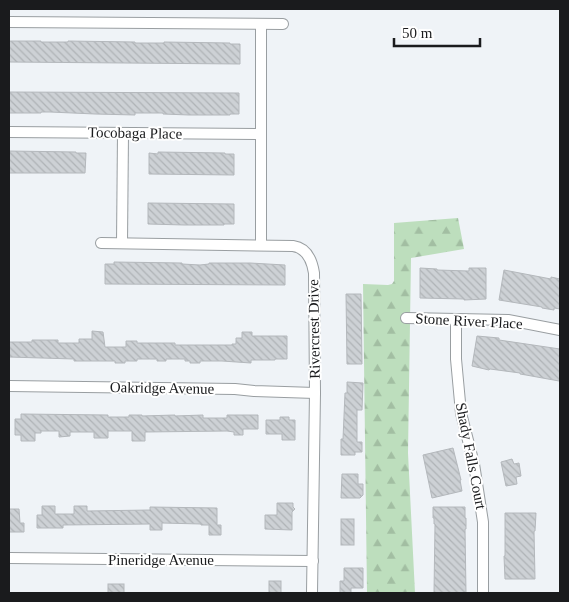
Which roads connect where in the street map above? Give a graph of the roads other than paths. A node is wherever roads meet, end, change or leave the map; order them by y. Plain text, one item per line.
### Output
1 (9, 22) edge
2 (261, 24) junction
3 (283, 24) dead end
4 (9, 132) edge
5 (123, 133) junction
6 (261, 134) junction
7 (101, 243) dead end
8 (122, 243) junction
9 (261, 245) junction
10 (406, 318) dead end
11 (456, 319) junction
12 (560, 330) edge
13 (9, 386) edge
14 (315, 393) junction
15 (9, 558) edge
16 (313, 561) junction
17 (312, 593) edge
18 (483, 593) edge

1 - 2 street
2 - 3 street
2 - 6 street
4 - 5 street, Tocobaga Place
5 - 6 street, Tocobaga Place
5 - 8 street
6 - 9 street
7 - 8 street, Rivercrest Drive
8 - 9 street, Rivercrest Drive
9 - 14 street, Rivercrest Drive
10 - 11 street, Stone River Place
11 - 12 street, Stone River Place
11 - 18 street, Shady Falls Court
13 - 14 street, Oakridge Avenue
14 - 16 street, Rivercrest Drive
15 - 16 street, Pineridge Avenue
16 - 17 street, Rivercrest Drive

